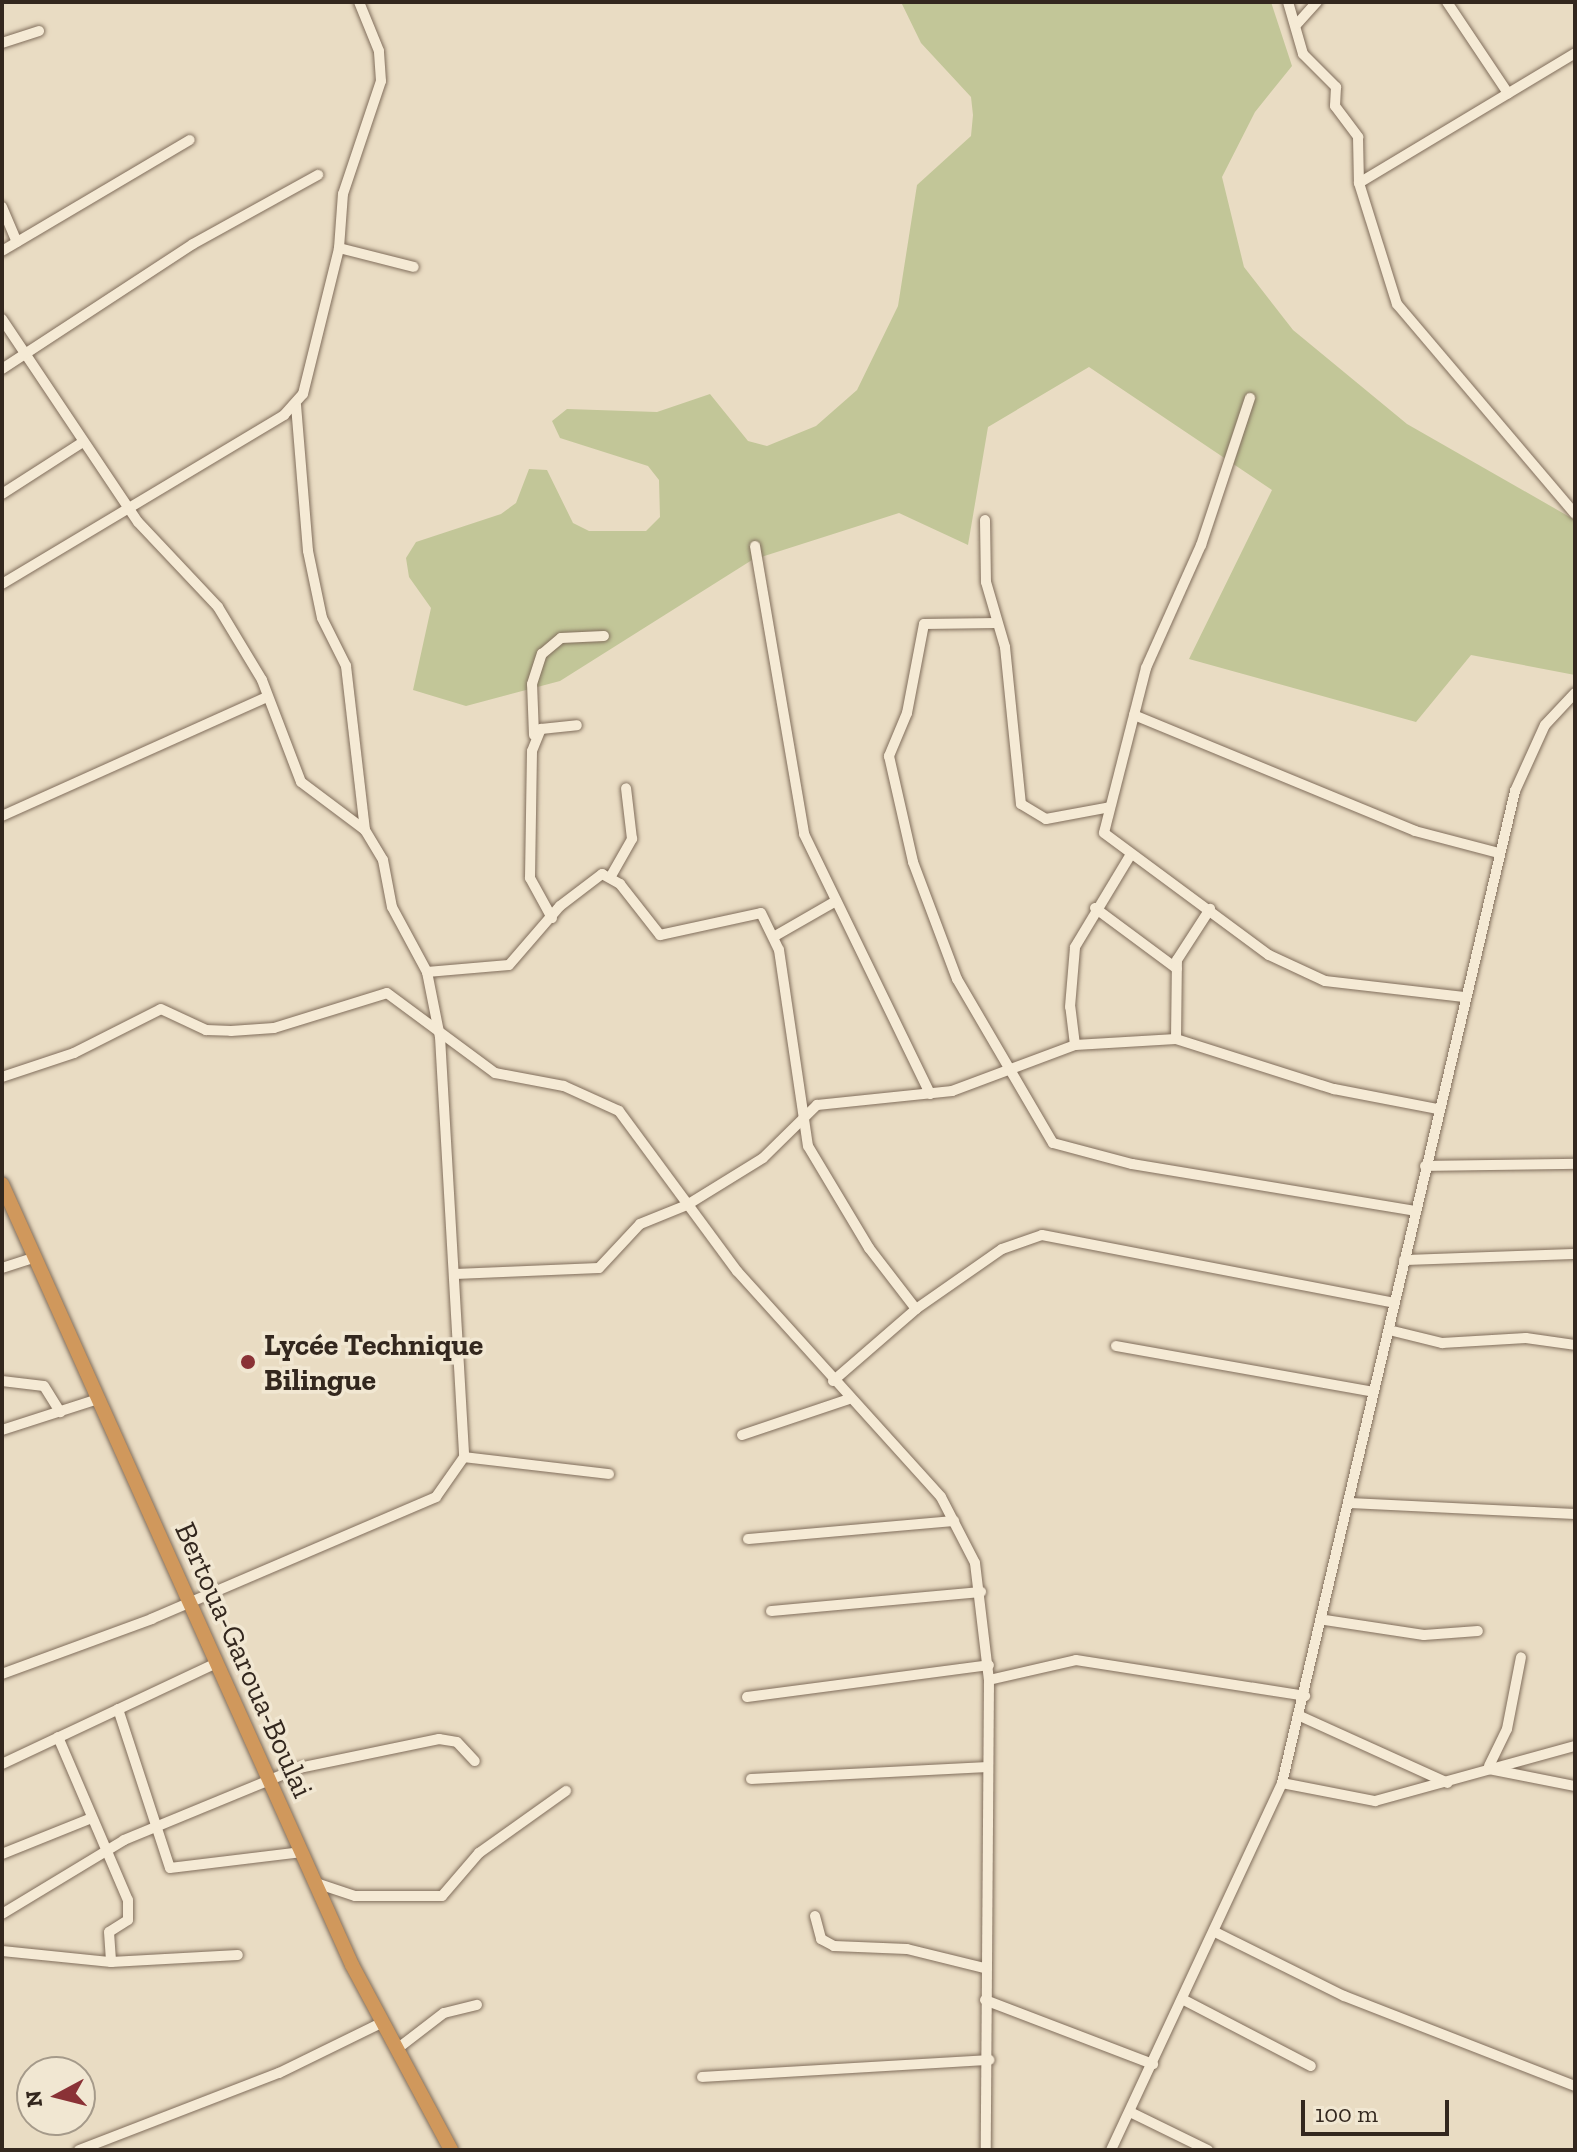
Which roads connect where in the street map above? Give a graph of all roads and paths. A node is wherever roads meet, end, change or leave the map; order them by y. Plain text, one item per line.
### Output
1 (359, 2) edge
2 (1288, 2) edge
3 (1317, 2) edge
4 (1447, 2) edge
5 (1297, 24) junction
6 (39, 31) dead end
7 (2, 43) edge
8 (1575, 53) edge
9 (1508, 93) junction
10 (190, 140) dead end
11 (318, 175) dead end
12 (1359, 183) junction
13 (2, 207) edge
14 (17, 242) junction
15 (339, 248) junction
16 (2, 251) edge
17 (414, 267) dead end
18 (2, 319) edge
19 (25, 354) junction
20 (2, 369) edge
21 (1250, 398) dead end
22 (296, 405) junction
23 (83, 442) junction
24 (2, 494) edge
25 (128, 506) junction
26 (1575, 514) edge
27 (985, 520) dead end
28 (755, 546) dead end
29 (2, 584) edge
30 (997, 623) junction
31 (604, 636) dead end
32 (1575, 693) edge
33 (267, 697) junction
34 (1134, 715) junction
35 (577, 725) dead end
36 (534, 735) junction
37 (626, 788) dead end
38 (1110, 807) junction
39 (2, 816) edge
40 (365, 830) junction
41 (1499, 853) junction
42 (1130, 856) junction
43 (611, 876) junction
44 (836, 901) junction
45 (1095, 908) junction
46 (1210, 909) junction
47 (552, 918) junction
48 (775, 936) junction
49 (1177, 969) junction
50 (427, 972) junction
51 (1464, 997) junction
52 (440, 1037) junction
53 (1176, 1039) junction
54 (1075, 1045) junction
55 (1005, 1070) junction
56 (2, 1077) edge
57 (930, 1094) junction
58 (1438, 1109) junction
59 (804, 1111) junction
60 (1575, 1164) edge
61 (1425, 1166) junction
62 (2, 1184) edge
63 (687, 1205) junction
64 (1415, 1211) junction
65 (1575, 1254) edge
66 (35, 1257) junction
67 (1404, 1260) junction
68 (2, 1268) edge
69 (455, 1274) junction
70 (1395, 1303) junction
71 (916, 1309) junction
72 (1389, 1330) junction
73 (1575, 1345) edge
74 (1116, 1346) dead end
75 (2, 1381) edge
76 (833, 1381) junction
77 (1373, 1392) junction
78 (98, 1399) junction
79 (849, 1399) junction
80 (60, 1412) junction
81 (2, 1430) edge
82 (742, 1435) dead end
83 (464, 1457) junction
84 (609, 1474) dead end
85 (1350, 1503) junction
86 (1575, 1514) edge
87 (954, 1521) junction
88 (748, 1539) dead end
89 (981, 1592) junction
90 (189, 1601) junction
91 (771, 1611) dead end
92 (1325, 1620) junction
93 (1478, 1631) dead end
94 (1521, 1657) dead end
95 (217, 1663) junction
96 (989, 1665) junction
97 (2, 1674) edge
98 (989, 1680) junction
99 (1305, 1696) junction
100 (747, 1697) dead end
101 (118, 1709) junction
102 (1300, 1716) junction
103 (58, 1737) junction
104 (1575, 1746) edge
105 (475, 1761) dead end
106 (2, 1764) edge
107 (988, 1767) junction
108 (1486, 1767) junction
109 (751, 1779) dead end
110 (269, 1780) junction
111 (1282, 1783) junction
112 (1448, 1783) junction
113 (1575, 1786) edge
114 (566, 1791) dead end
115 (92, 1818) junction
116 (156, 1825) junction
117 (106, 1851) junction
118 (302, 1852) junction
119 (2, 1854) edge
120 (316, 1883) junction
121 (2, 1914) edge
122 (815, 1916) dead end
123 (1217, 1933) junction
124 (2, 1951) edge
125 (238, 1955) dead end
126 (111, 1962) junction
127 (984, 1968) junction
128 (985, 2000) junction
129 (1184, 2000) junction
130 (477, 2005) dead end
131 (383, 2022) junction
132 (397, 2049) junction
133 (989, 2060) junction
134 (1153, 2064) junction
135 (1311, 2066) dead end
136 (702, 2077) dead end
137 (1575, 2086) edge
138 (1130, 2112) junction
139 (79, 2150) edge
140 (451, 2150) edge
141 (986, 2150) edge
142 (1111, 2150) edge
143 (1208, 2150) edge

1 - 15 street
2 - 5 street
3 - 5 street
4 - 9 street
5 - 12 street
6 - 7 street
8 - 9 street
9 - 12 street
10 - 14 street
11 - 19 street
12 - 26 street
13 - 14 street
14 - 16 street
15 - 17 street
15 - 22 street
18 - 19 street
19 - 20 street
19 - 23 street
21 - 34 street
22 - 25 street
22 - 40 street
23 - 24 street
23 - 25 street
25 - 29 street
25 - 33 street
27 - 30 street
28 - 44 street
30 - 38 street
30 - 55 street
31 - 36 street
32 - 41 street
33 - 39 street
33 - 40 street
34 - 38 street
34 - 41 street
35 - 36 street
36 - 47 street
37 - 43 street
38 - 42 street
40 - 50 street
41 - 51 street
42 - 45 street
42 - 46 street
43 - 47 street
43 - 48 street
44 - 48 street
44 - 57 street
45 - 49 street
45 - 54 street
46 - 49 street
46 - 51 street
47 - 50 street
48 - 59 street
49 - 53 street
50 - 52 street
51 - 58 street
52 - 56 street
52 - 63 street
52 - 69 street
53 - 54 street
53 - 58 street
54 - 55 street
55 - 57 street
55 - 64 street
57 - 59 street
58 - 61 street
59 - 63 street
59 - 71 street
60 - 61 street
61 - 64 street
62 - 66 highway, Bertoua-Garoua-Boulai
63 - 69 street
63 - 76 street
64 - 67 street
65 - 67 street
66 - 68 street
66 - 78 highway, Bertoua-Garoua-Boulai
67 - 70 street
69 - 83 street
70 - 71 street
70 - 72 street
71 - 76 street
72 - 73 street
72 - 77 street
74 - 77 street
75 - 80 street
76 - 79 street
77 - 85 street
78 - 80 street
78 - 90 highway, Bertoua-Garoua-Boulai
79 - 82 street
79 - 87 street
80 - 81 street
83 - 84 street
83 - 90 street
85 - 86 street
85 - 92 street
87 - 88 street
87 - 89 street
89 - 91 street
89 - 96 street
90 - 95 highway, Bertoua-Garoua-Boulai
90 - 97 street
92 - 93 street
92 - 99 street
94 - 108 street
95 - 101 street
95 - 110 highway, Bertoua-Garoua-Boulai
96 - 98 street
96 - 100 street
98 - 99 street
98 - 107 street
99 - 102 street
101 - 103 street
101 - 116 street
102 - 111 street
102 - 112 street
103 - 106 street
103 - 115 street
104 - 108 street
105 - 110 street
107 - 109 street
107 - 127 street
108 - 112 street
108 - 113 street
110 - 116 street
110 - 118 highway, Bertoua-Garoua-Boulai
111 - 112 street
111 - 123 street
114 - 120 street
115 - 117 street
115 - 119 street
116 - 117 street
116 - 118 street
117 - 121 street
117 - 126 street
118 - 120 highway, Bertoua-Garoua-Boulai
120 - 131 highway, Bertoua-Garoua-Boulai
122 - 127 street
123 - 129 street
123 - 137 street
124 - 126 street
125 - 126 street
127 - 128 street
128 - 133 street
128 - 134 street
129 - 134 street
129 - 135 street
130 - 132 street
131 - 132 highway, Bertoua-Garoua-Boulai
131 - 139 street
132 - 140 highway, Bertoua-Garoua-Boulai
133 - 136 street
133 - 141 street
134 - 138 street
138 - 142 street
138 - 143 street

